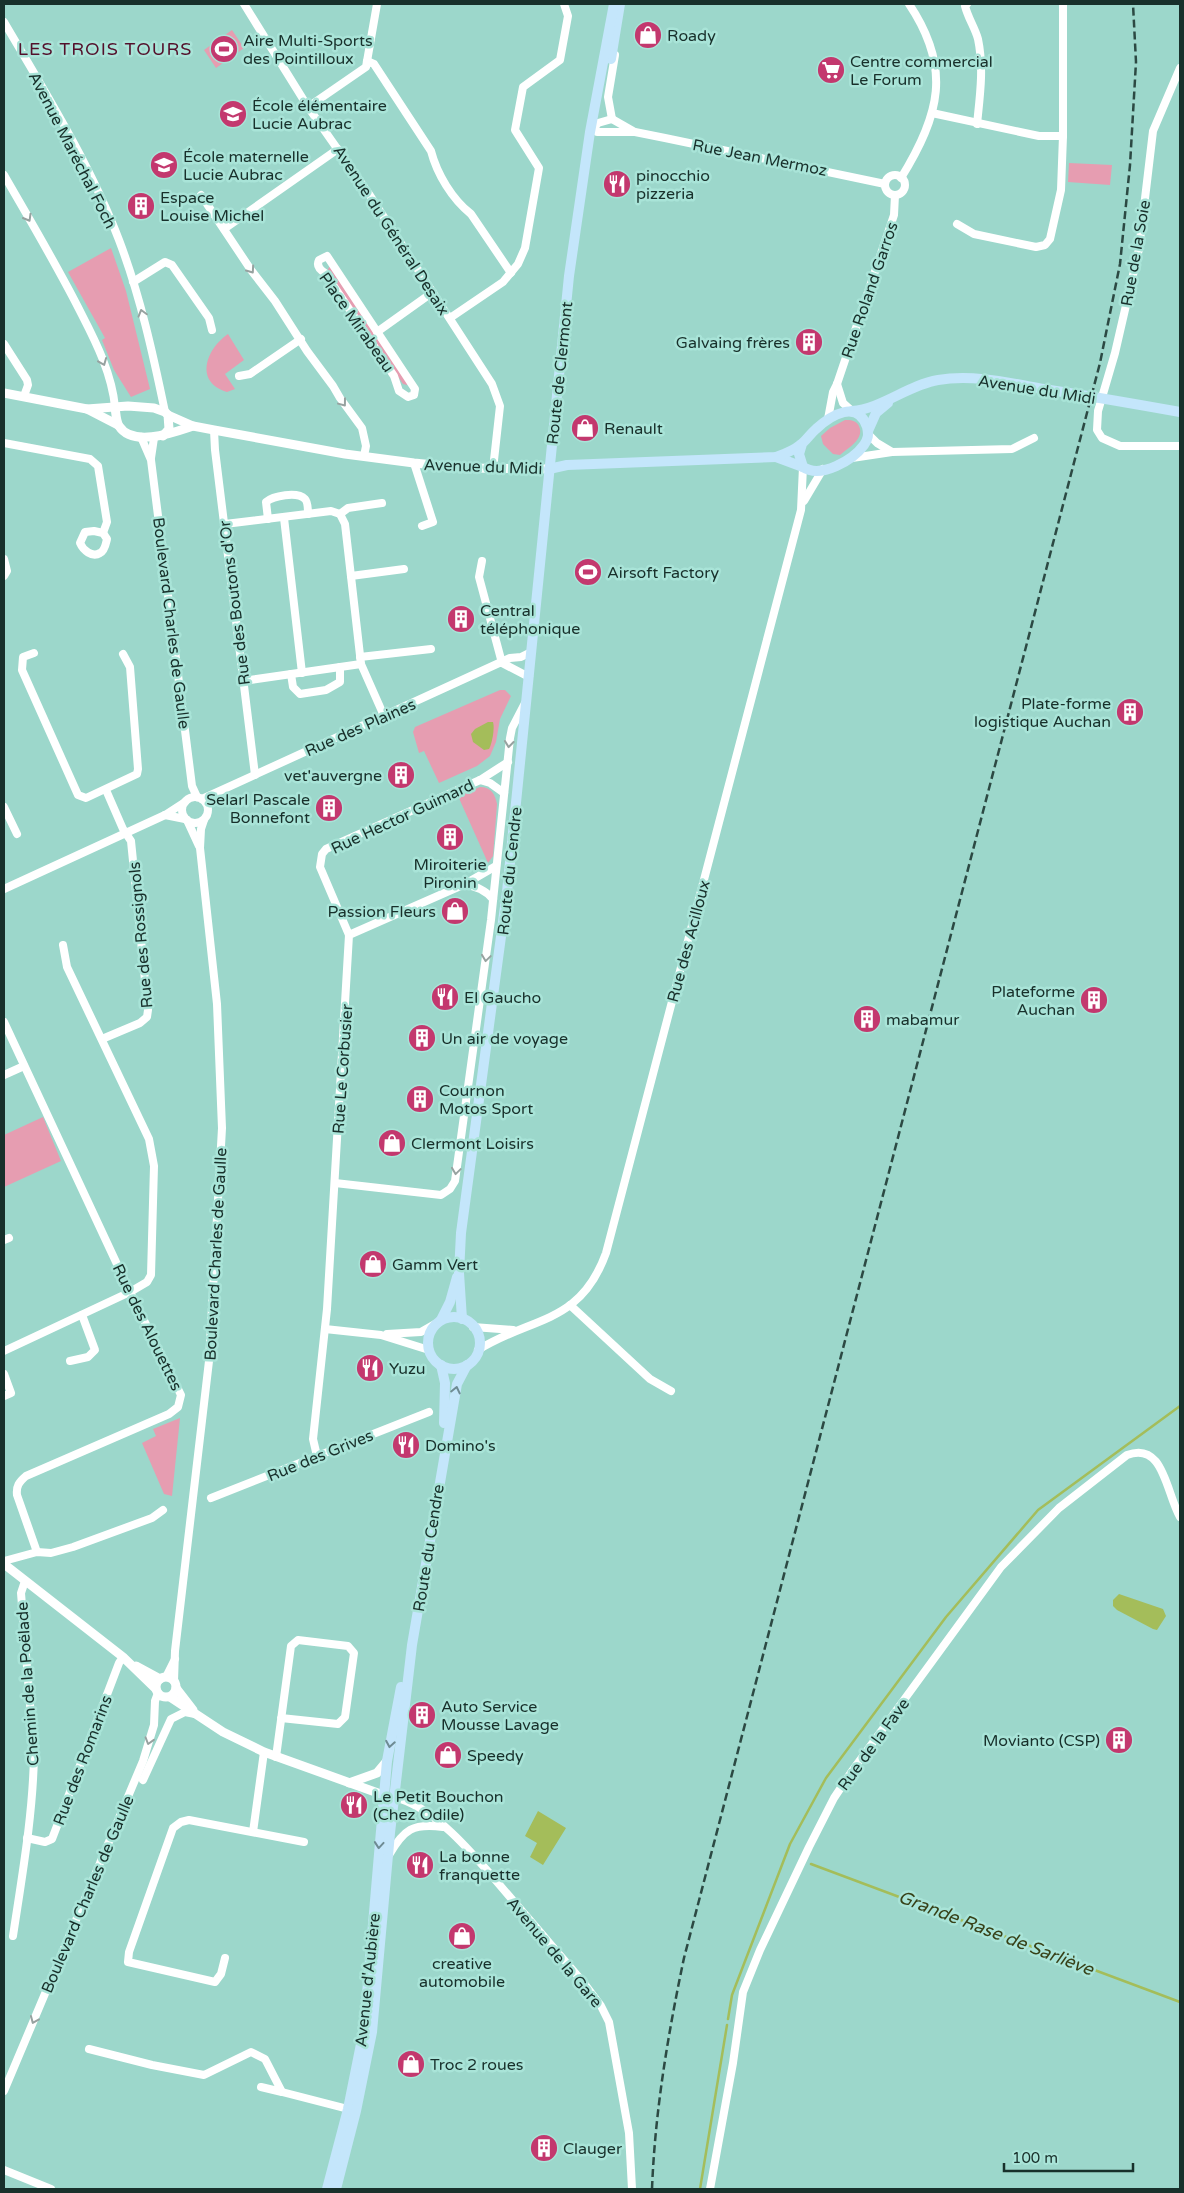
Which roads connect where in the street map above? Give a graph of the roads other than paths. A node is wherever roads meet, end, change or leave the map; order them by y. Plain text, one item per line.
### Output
1 (244, 4) edge
2 (377, 4) edge
3 (564, 4) edge
4 (614, 4) edge
5 (620, 4) edge
6 (909, 4) edge
7 (967, 4) edge
8 (1063, 4) edge
9 (4, 22) edge
10 (616, 32) junction
11 (367, 61) junction
12 (1180, 68) edge
13 (308, 107) junction
14 (932, 113) junction
15 (612, 119) junction
16 (977, 124) junction
17 (594, 127) junction
18 (635, 132) junction
19 (1063, 136) junction
20 (338, 149) junction
21 (4, 176) edge
22 (901, 178) junction
23 (885, 184) junction
24 (201, 195) dead end
25 (895, 195) junction
26 (957, 224) dead end
27 (224, 229) junction
28 (511, 273) junction
29 (133, 282) junction
30 (433, 292) junction
31 (450, 318) junction
32 (212, 330) dead end
33 (377, 332) junction
34 (300, 339) junction
35 (4, 344) edge
36 (239, 376) dead end
37 (837, 384) junction
38 (4, 393) edge
39 (896, 395) junction
40 (24, 396) junction
41 (115, 407) junction
42 (87, 409) junction
43 (852, 410) junction
44 (1180, 412) edge
45 (166, 414) junction
46 (828, 419) junction
47 (118, 424) junction
48 (193, 426) junction
49 (214, 430) junction
50 (868, 433) junction
51 (140, 437) junction
52 (159, 437) junction
53 (1034, 438) dead end
54 (4, 443) edge
55 (802, 444) junction
56 (1180, 446) edge
57 (892, 452) junction
58 (364, 456) junction
59 (776, 457) junction
60 (849, 459) junction
61 (151, 460) junction
62 (414, 463) junction
63 (803, 467) junction
64 (493, 469) junction
65 (549, 469) junction
66 (823, 469) junction
67 (382, 504) dead end
68 (800, 510) junction
69 (308, 514) junction
70 (340, 514) junction
71 (284, 518) junction
72 (268, 519) junction
73 (225, 524) junction
74 (422, 526) dead end
75 (103, 533) dead end
76 (4, 558) edge
77 (482, 561) dead end
78 (404, 569) dead end
79 (4, 576) edge
80 (351, 576) junction
81 (431, 649) dead end
82 (531, 652) junction
83 (34, 653) dead end
84 (122, 654) dead end
85 (360, 661) junction
86 (502, 664) junction
87 (340, 667) junction
88 (302, 673) junction
89 (291, 674) junction
90 (529, 677) junction
91 (244, 681) junction
92 (527, 700) junction
93 (384, 716) junction
94 (508, 762) junction
95 (255, 775) junction
96 (480, 780) junction
97 (106, 790) junction
98 (220, 792) junction
99 (504, 793) junction
100 (193, 799) junction
101 (4, 807) edge
102 (208, 812) junction
103 (166, 815) junction
104 (186, 820) junction
105 (204, 820) junction
106 (17, 834) dead end
107 (126, 834) junction
108 (200, 848) junction
109 (496, 866) junction
110 (465, 884) junction
111 (4, 889) edge
112 (493, 899) junction
113 (349, 935) junction
114 (63, 945) dead end
115 (4, 1022) edge
116 (102, 1039) junction
117 (24, 1066) junction
118 (4, 1075) edge
119 (335, 1183) junction
120 (458, 1273) junction
121 (130, 1292) junction
122 (570, 1305) junction
123 (82, 1315) junction
124 (462, 1319) junction
125 (438, 1322) junction
126 (473, 1327) junction
127 (325, 1329) junction
128 (518, 1330) junction
129 (381, 1335) junction
130 (429, 1350) junction
131 (478, 1350) junction
132 (4, 1352) edge
133 (70, 1361) dead end
134 (441, 1365) junction
135 (467, 1365) junction
136 (4, 1374) edge
137 (671, 1391) dead end
138 (4, 1396) edge
139 (429, 1412) dead end
140 (444, 1452) junction
141 (317, 1456) junction
142 (211, 1498) dead end
143 (163, 1510) dead end
144 (1180, 1517) edge
145 (37, 1552) junction
146 (4, 1563) edge
147 (25, 1581) junction
148 (412, 1645) junction
149 (125, 1659) junction
150 (169, 1681) junction
151 (157, 1691) junction
152 (170, 1697) junction
153 (196, 1714) junction
154 (281, 1718) junction
155 (264, 1752) junction
156 (276, 1756) junction
157 (387, 1761) junction
158 (143, 1780) dead end
159 (349, 1783) junction
160 (389, 1797) junction
161 (443, 1827) junction
162 (253, 1832) junction
163 (27, 1838) junction
164 (304, 1842) dead end
165 (388, 1856) junction
166 (13, 1936) dead end
167 (225, 1958) dead end
168 (89, 2049) dead end
169 (261, 2087) dead end
170 (4, 2091) edge
171 (282, 2092) junction
172 (352, 2110) junction
173 (4, 2170) edge
174 (51, 2189) edge
175 (327, 2189) edge
176 (336, 2189) edge
177 (632, 2189) edge
178 (710, 2189) edge

1 - 13 street, Avenue du Général Desaix
2 - 11 street
3 - 28 street
4 - 17 main road, Route de Clermont
5 - 10 main road, Route de Clermont
6 - 14 street
7 - 16 street
8 - 19 street
9 - 29 street, Avenue Maréchal Foch
10 - 15 street, Route de Clermont
10 - 17 main road, Route de Clermont
11 - 13 street
11 - 28 street
12 - 56 street, Rue de la Soie
13 - 20 street, Avenue du Général Desaix
14 - 16 street
14 - 22 street
15 - 17 street
15 - 18 street, Rue Jean Mermoz
16 - 19 street
17 - 18 street, Rue Jean Mermoz
17 - 65 main road, Route de Clermont
18 - 23 street, Rue Jean Mermoz
19 - 26 street
20 - 27 street
20 - 30 street, Avenue du Général Desaix
21 -> 41 street
22 - 23 street
22 - 25 street
23 - 25 street
24 - 27 street
25 - 37 street, Rue Roland Garros
27 -> 34 street
28 - 31 street
29 - 32 street
45 -> 29 street, Avenue Maréchal Foch
30 - 31 street, Avenue du Général Desaix
30 - 33 street, Place Mirabeau
31 - 64 street, Avenue du Général Desaix
33 - 33 street, Place Mirabeau
34 - 36 street
34 -> 58 street
35 - 40 street
37 - 43 street
37 - 46 street, Rue Roland Garros
38 - 40 street
39 - 43 main road, Avenue du Midi
39 - 44 main road, Avenue du Midi
39 - 50 main road, Avenue du Midi
40 - 42 street
41 - 42 street
41 - 45 street, Avenue du Midi
41 - 47 street
42 - 47 street
43 - 46 main road
43 - 50 main road
45 - 48 street, Avenue du Midi
45 - 52 street
46 - 55 main road
47 - 51 street
48 - 49 street, Avenue du Midi
48 - 52 street, Avenue du Midi
49 - 58 street, Avenue du Midi
49 - 73 street, Rue des Boutons d'Or
50 - 57 street
50 - 60 main road
51 - 52 street
51 - 61 street, Boulevard Charles de Gaulle
52 - 61 street, Boulevard Charles de Gaulle
53 - 57 street
54 - 75 street
55 - 59 main road, Avenue du Midi
55 - 63 main road
57 - 60 street
58 - 62 street, Avenue du Midi
59 - 63 main road, Avenue du Midi
59 - 65 main road, Avenue du Midi
60 - 66 main road
61 - 100 street, Boulevard Charles de Gaulle
62 - 64 street, Avenue du Midi
62 - 74 street
63 - 66 main road
63 - 68 street, Rue des Acilloux
64 - 65 street, Avenue du Midi
65 - 82 main road, Route du Cendre
66 - 68 street, Rue des Acilloux
67 - 70 street
68 - 122 street, Rue des Acilloux
69 - 70 street
69 - 71 street
69 - 72 street
70 - 80 street
71 - 72 street
71 - 88 street
72 - 73 street
73 - 91 street, Rue des Boutons d'Or
76 - 79 street
77 - 86 street
78 - 80 street
80 - 85 street
81 - 85 street
82 - 86 street, Rue des Plaines
82 - 90 main road, Route du Cendre
83 - 97 street
84 - 97 street
85 - 87 street
85 - 93 street
86 - 90 street
86 - 93 street, Rue des Plaines
87 - 88 street
87 - 89 street
88 - 89 street
89 - 91 street
90 - 92 main road, Route du Cendre
91 - 95 street, Rue des Boutons d'Or
92 -> 94 street
92 - 120 main road, Route du Cendre
93 - 95 street, Rue des Plaines
94 - 96 street, Rue Hector Guimard
94 - 99 street
95 - 98 street, Rue des Plaines
96 - 99 street
96 - 113 street, Rue Hector Guimard
97 - 107 street, Rue des Rossignols
98 - 100 street, Rue des Plaines
98 - 102 street
99 - 109 street
100 - 102 street
100 - 103 street, Rue des Plaines
100 - 104 street
101 - 106 street
102 - 105 street
103 - 104 street
103 - 107 street, Rue des Plaines
104 - 105 street
104 - 108 street, Boulevard Charles de Gaulle
105 - 108 street, Boulevard Charles de Gaulle
107 - 111 street, Rue des Plaines
107 - 116 street, Rue des Rossignols
108 - 150 street, Boulevard Charles de Gaulle
109 - 110 street
109 - 112 street
110 - 112 street
110 - 113 street
112 -> 119 street
113 - 119 street, Rue Le Corbusier
114 - 116 street
115 - 117 street, Rue des Alouettes
116 - 121 street
117 - 118 street
117 - 121 street, Rue des Alouettes
119 - 127 street, Rue Le Corbusier
120 - 124 main road, Route du Cendre
120 - 125 main road, Route du Cendre
121 - 123 street
121 - 145 street, Rue des Alouettes
122 - 128 street, Rue des Acilloux
122 - 137 street
123 - 132 street
123 - 133 street
124 - 125 main road
124 - 126 main road
125 - 129 street
125 - 130 main road
126 - 128 street, Rue des Acilloux
126 - 131 main road
127 - 129 street
127 - 141 street, Rue Le Corbusier
128 - 131 street, Rue des Acilloux
129 - 130 street
130 - 134 main road
131 - 135 main road
134 - 135 main road
134 - 140 main road, Route du Cendre
140 -> 135 main road, Route du Cendre
136 - 138 street
139 - 141 street, Rue des Grives
140 - 148 main road, Route du Cendre
141 - 142 street, Rue des Grives
143 - 145 street
144 - 178 street, Rue de la Fave
145 - 146 street
146 - 147 street
147 - 149 street
147 - 163 street, Chemin de la Poëlade
148 -> 157 main road, Route du Cendre
148 - 160 main road, Route du Cendre
149 - 150 street
149 - 151 street
149 - 163 street, Rue des Romarins
150 - 151 street
150 - 152 street
150 - 153 street
151 - 152 street
151 -> 170 street, Boulevard Charles de Gaulle
152 - 153 street
153 - 155 street
153 - 158 street, Boulevard Charles de Gaulle
154 - 154 street
154 - 156 street
155 - 156 street
155 - 162 street
156 - 159 street
157 - 159 street
157 - 160 main road, Route du Cendre
159 - 160 street
160 - 161 street, Avenue de la Gare
160 - 165 main road, Avenue d'Aubière
160 -> 172 main road, Avenue d'Aubière
161 - 165 street
161 - 177 street, Avenue de la Gare
162 - 164 street
162 - 167 street
163 - 166 street, Chemin de la Poëlade
165 - 172 main road, Avenue d'Aubière
168 - 171 street
169 - 171 street
171 - 172 street
172 - 175 main road, Avenue d'Aubière
172 - 176 main road, Avenue d'Aubière
173 - 174 street

